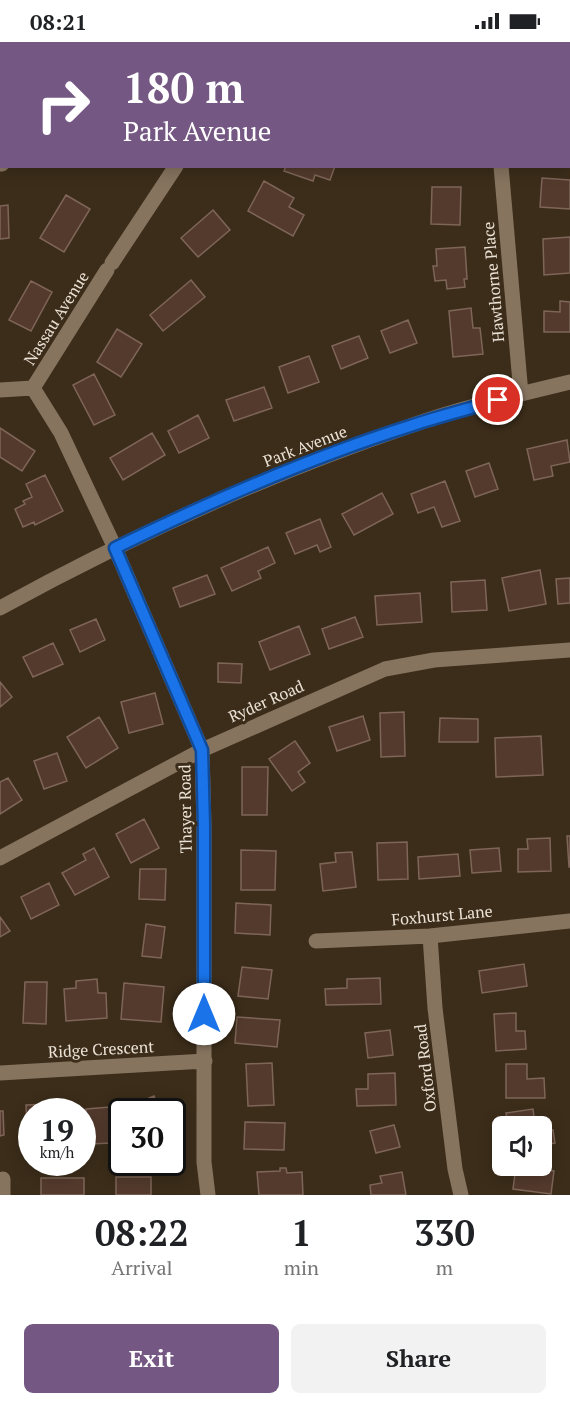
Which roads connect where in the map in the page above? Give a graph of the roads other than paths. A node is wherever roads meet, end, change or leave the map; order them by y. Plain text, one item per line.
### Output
1 (175, 168) edge
2 (501, 168) edge
3 (570, 382) edge
4 (33, 388) junction
5 (0, 390) edge
6 (521, 394) junction
7 (115, 548) junction
8 (0, 608) edge
9 (570, 650) edge
10 (202, 750) junction
11 (0, 858) edge
12 (570, 921) edge
13 (430, 936) junction
14 (316, 941) dead end
15 (204, 1061) junction
16 (0, 1073) edge
17 (3, 1179) dead end
18 (3, 1195) edge
19 (208, 1195) edge
20 (461, 1195) edge

1 - 4 street, Nassau Avenue
2 - 6 street, Hawthorne Place
3 - 6 street, Park Avenue
4 - 5 street, Nassau Avenue
4 - 7 street, Thayer Road
6 - 7 street, Park Avenue
7 - 8 street, Park Avenue
7 - 10 street, Thayer Road
9 - 10 street, Ryder Road
10 - 11 street, Ryder Road
10 - 15 street, Thayer Road
12 - 13 street, Foxhurst Lane
13 - 14 street, Foxhurst Lane
13 - 20 street, Oxford Road
15 - 16 street, Ridge Crescent
15 - 19 street, Thayer Road
17 - 18 street

